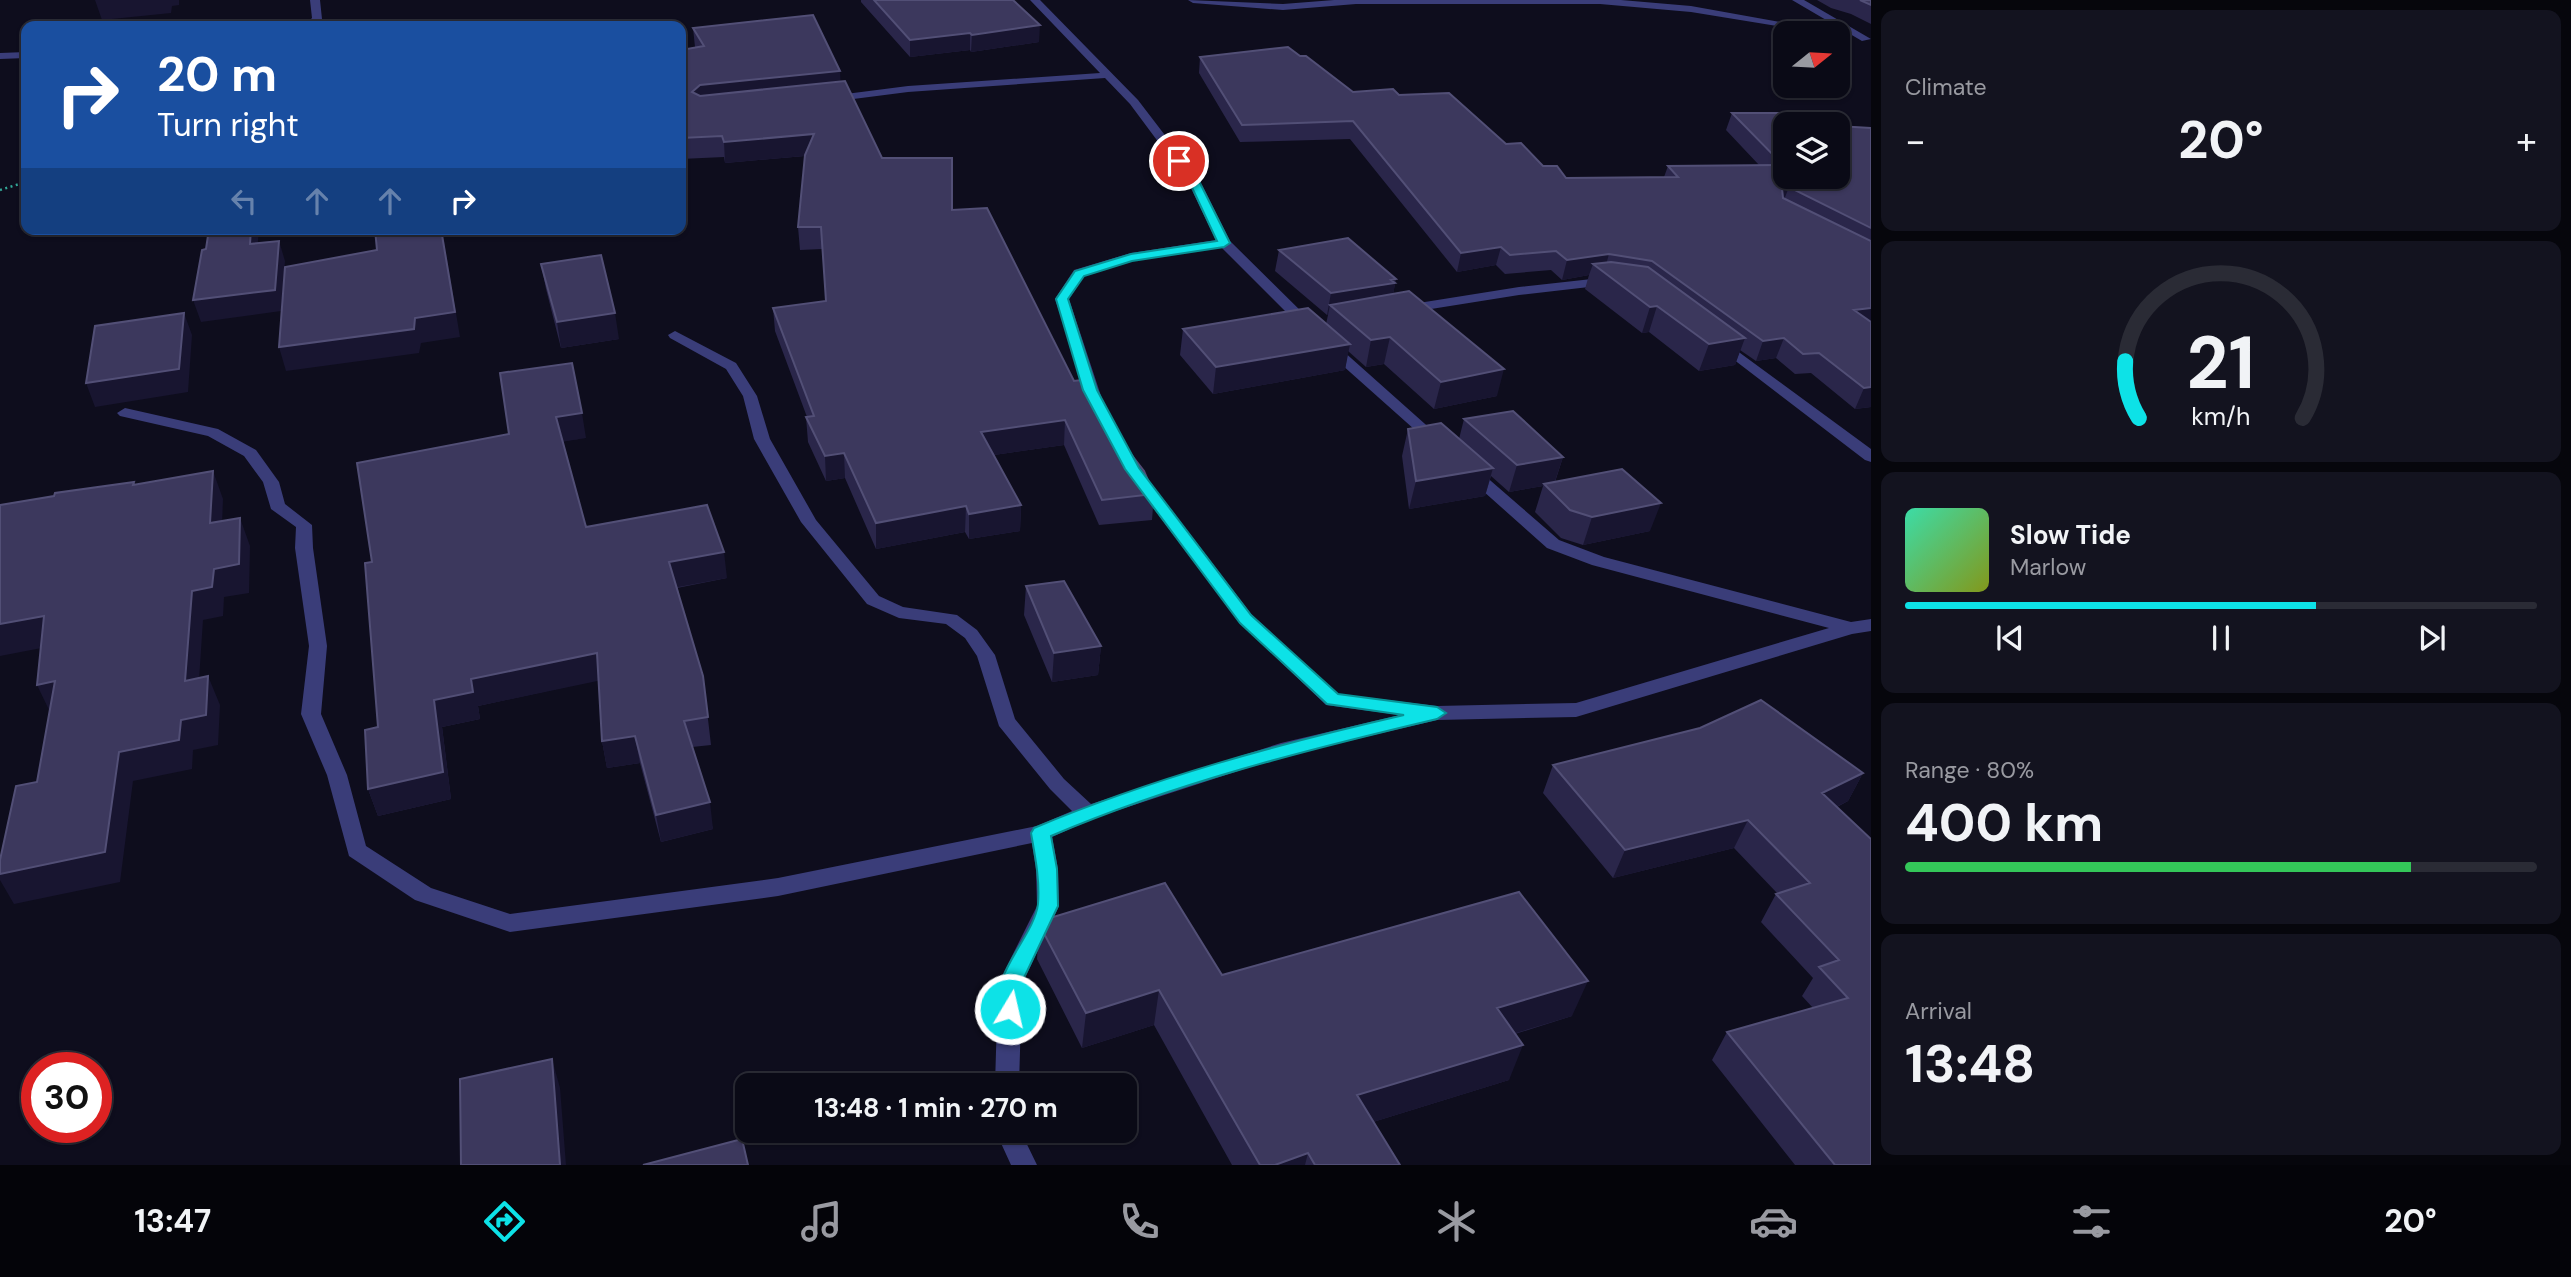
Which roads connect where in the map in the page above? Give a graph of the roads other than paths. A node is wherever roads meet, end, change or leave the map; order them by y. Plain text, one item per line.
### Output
1 (315, 0) edge
2 (1035, 0) edge
3 (1193, 0) edge
4 (1603, 0) edge
5 (1797, 0) edge
6 (1357, 1) edge
7 (315, 21) edge
8 (1773, 22) edge
9 (1850, 36) edge
10 (1868, 39) edge
11 (0, 55) edge
12 (21, 55) edge
13 (1109, 75) junction
14 (818, 101) edge
15 (1224, 243) junction
16 (1624, 283) edge
17 (1385, 312) edge
18 (1709, 334) edge
19 (675, 335) dead end
20 (1102, 412) edge
21 (125, 413) dead end
22 (1871, 457) edge
23 (1132, 469) edge
24 (1871, 625) edge
25 (1851, 628) junction
26 (1437, 713) junction
27 (1087, 813) junction
28 (1041, 833) junction
29 (1007, 1073) edge
30 (1013, 1143) edge
31 (1024, 1165) edge

1 - 7 street
2 - 13 street
3 - 6 street
4 - 6 street
4 - 8 street
5 - 10 street
9 - 10 street
11 - 12 street
13 - 14 street
13 - 15 street
15 - 20 street
15 - 25 street
16 - 17 street
18 - 22 street
19 - 27 street
21 - 28 street
23 - 26 street
24 - 25 street
25 - 26 street
26 - 27 street
27 - 28 street
28 - 29 street
30 - 31 street

